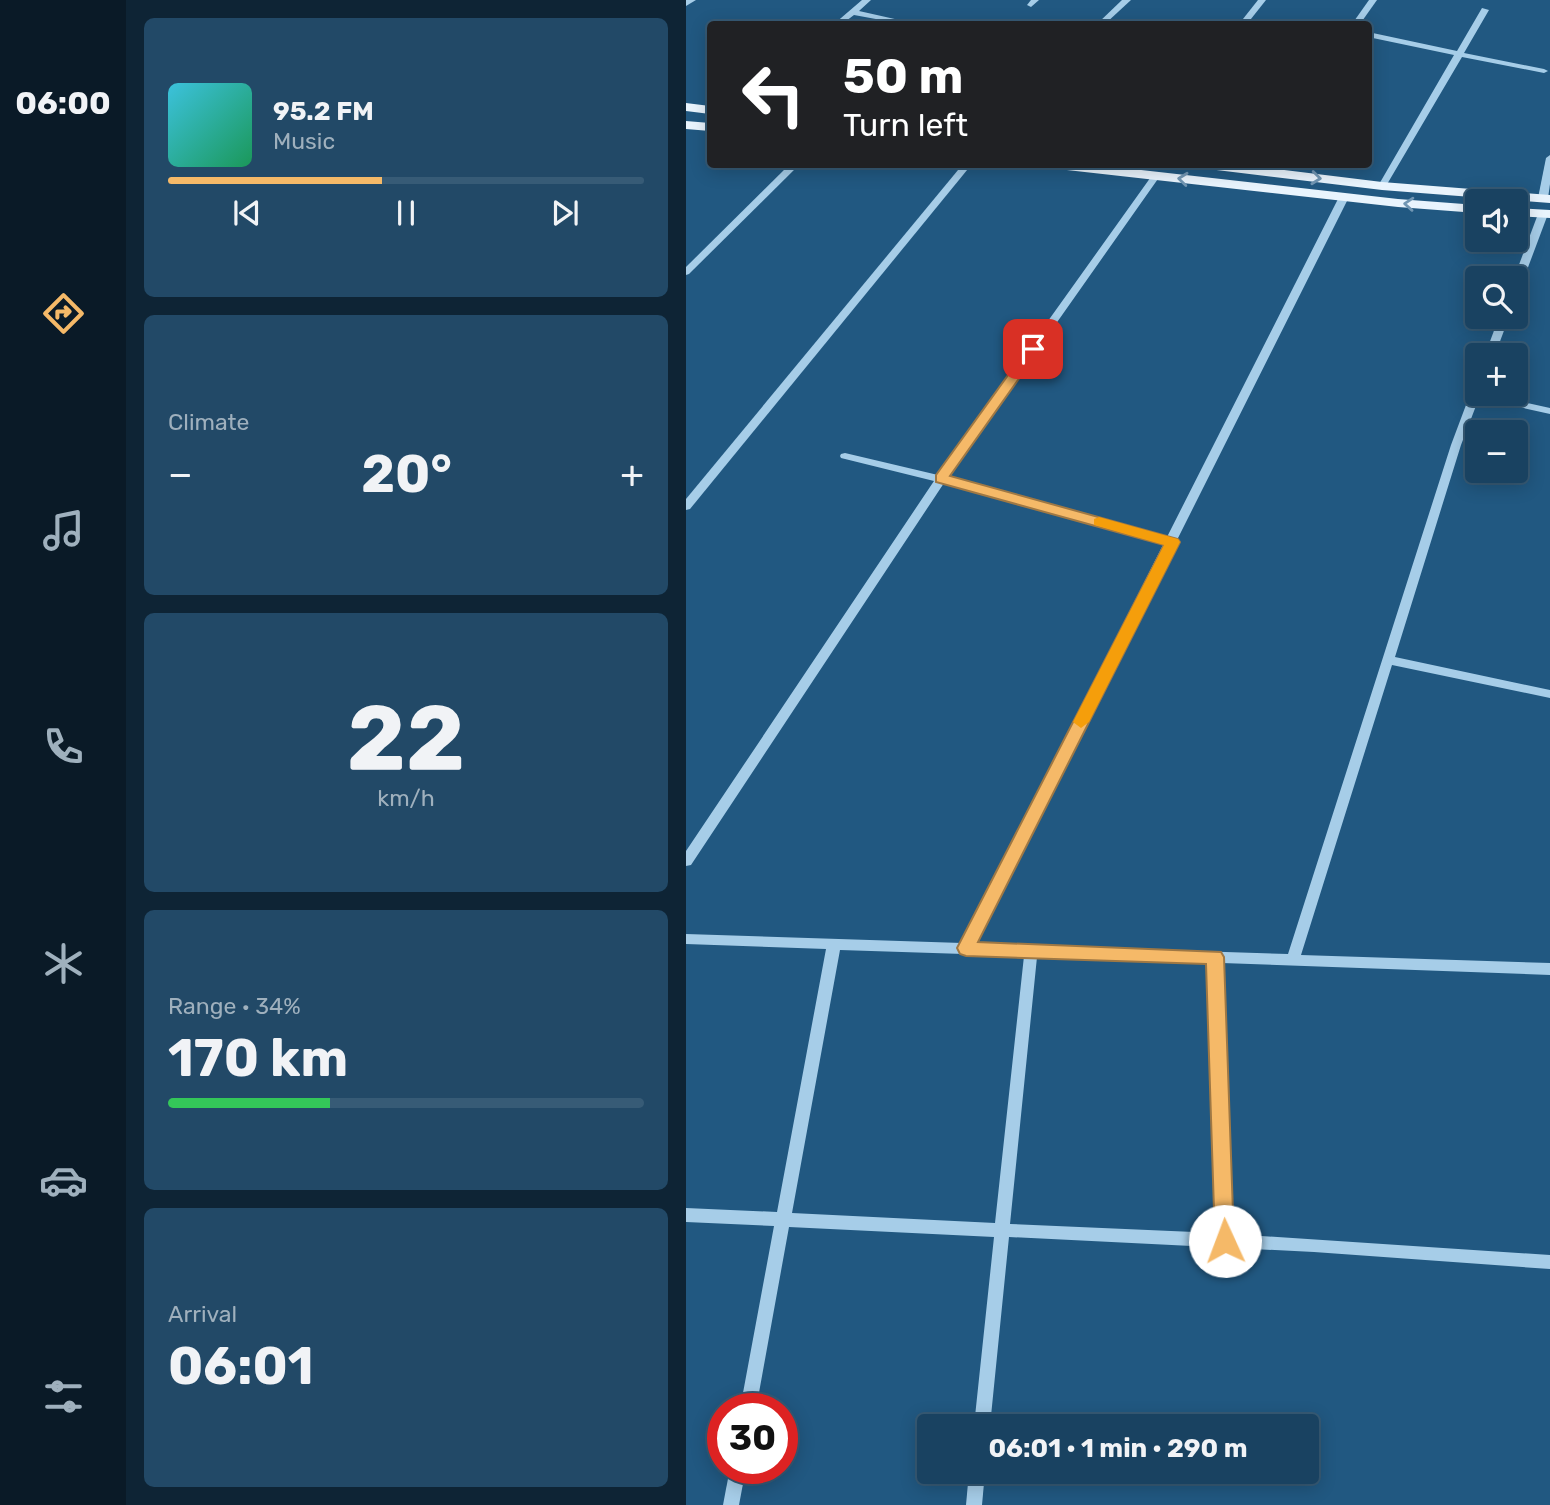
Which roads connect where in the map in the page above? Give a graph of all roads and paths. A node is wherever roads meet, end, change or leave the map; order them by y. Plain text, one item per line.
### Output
1 (692, 0) edge
2 (867, 0) edge
3 (1127, 0) edge
4 (1262, 0) edge
5 (1373, 0) edge
6 (686, 4) edge
7 (1485, 10) dead end
8 (853, 12) junction
9 (842, 21) edge
10 (898, 21) edge
11 (1104, 21) edge
12 (1245, 21) edge
13 (1358, 21) edge
14 (1372, 35) edge
15 (1460, 52) junction
16 (1544, 71) dead end
17 (686, 107) edge
18 (707, 110) edge
19 (686, 125) edge
20 (707, 127) edge
21 (1550, 158) edge
22 (792, 168) edge
23 (965, 168) edge
24 (1256, 168) edge
25 (1133, 169) edge
26 (1156, 176) junction
27 (1382, 186) junction
28 (1344, 197) junction
29 (1546, 199) edge
30 (1465, 208) edge
31 (1528, 213) edge
32 (1546, 214) edge
33 (1524, 266) edge
34 (686, 272) edge
35 (1528, 405) edge
36 (1470, 406) edge
37 (1550, 411) edge
38 (845, 456) dead end
39 (941, 479) junction
40 (686, 506) edge
41 (1172, 542) junction
42 (1388, 660) junction
43 (1550, 695) edge
44 (686, 861) edge
45 (686, 939) edge
46 (834, 944) junction
47 (966, 948) junction
48 (1031, 951) junction
49 (1215, 957) junction
50 (1293, 960) junction
51 (1550, 969) edge
52 (686, 1216) edge
53 (783, 1220) junction
54 (1003, 1230) junction
55 (1225, 1241) junction
56 (1550, 1262) edge
57 (751, 1393) edge
58 (983, 1414) edge
59 (735, 1484) edge
60 (976, 1484) edge
61 (731, 1505) edge
62 (974, 1505) edge

1 - 6 street
2 - 8 street
3 - 11 street
4 - 12 street
5 - 13 street
7 - 15 street
8 - 9 street
8 - 10 street
14 - 15 street
15 - 16 street
15 - 27 street
17 - 18 main road
19 - 20 main road
21 - 29 street
22 - 34 street
23 - 40 street
24 -> 27 main road
25 - 26 main road
28 -> 26 main road
26 - 39 street
27 - 29 main road
30 -> 28 main road
28 - 41 street
31 - 32 main road
32 - 33 street
35 - 37 street
36 - 42 street
38 - 39 street
39 - 41 street
39 - 44 street
41 - 47 street
42 - 43 street
42 - 50 street
45 - 46 street
46 - 47 street
46 - 53 street
47 - 48 street
48 - 49 street
48 - 54 street
49 - 50 street
49 - 55 street
50 - 51 street
52 - 53 street
53 - 54 street
53 - 57 street
54 - 55 street
54 - 58 street
55 - 56 street
59 - 61 street
60 - 62 street

